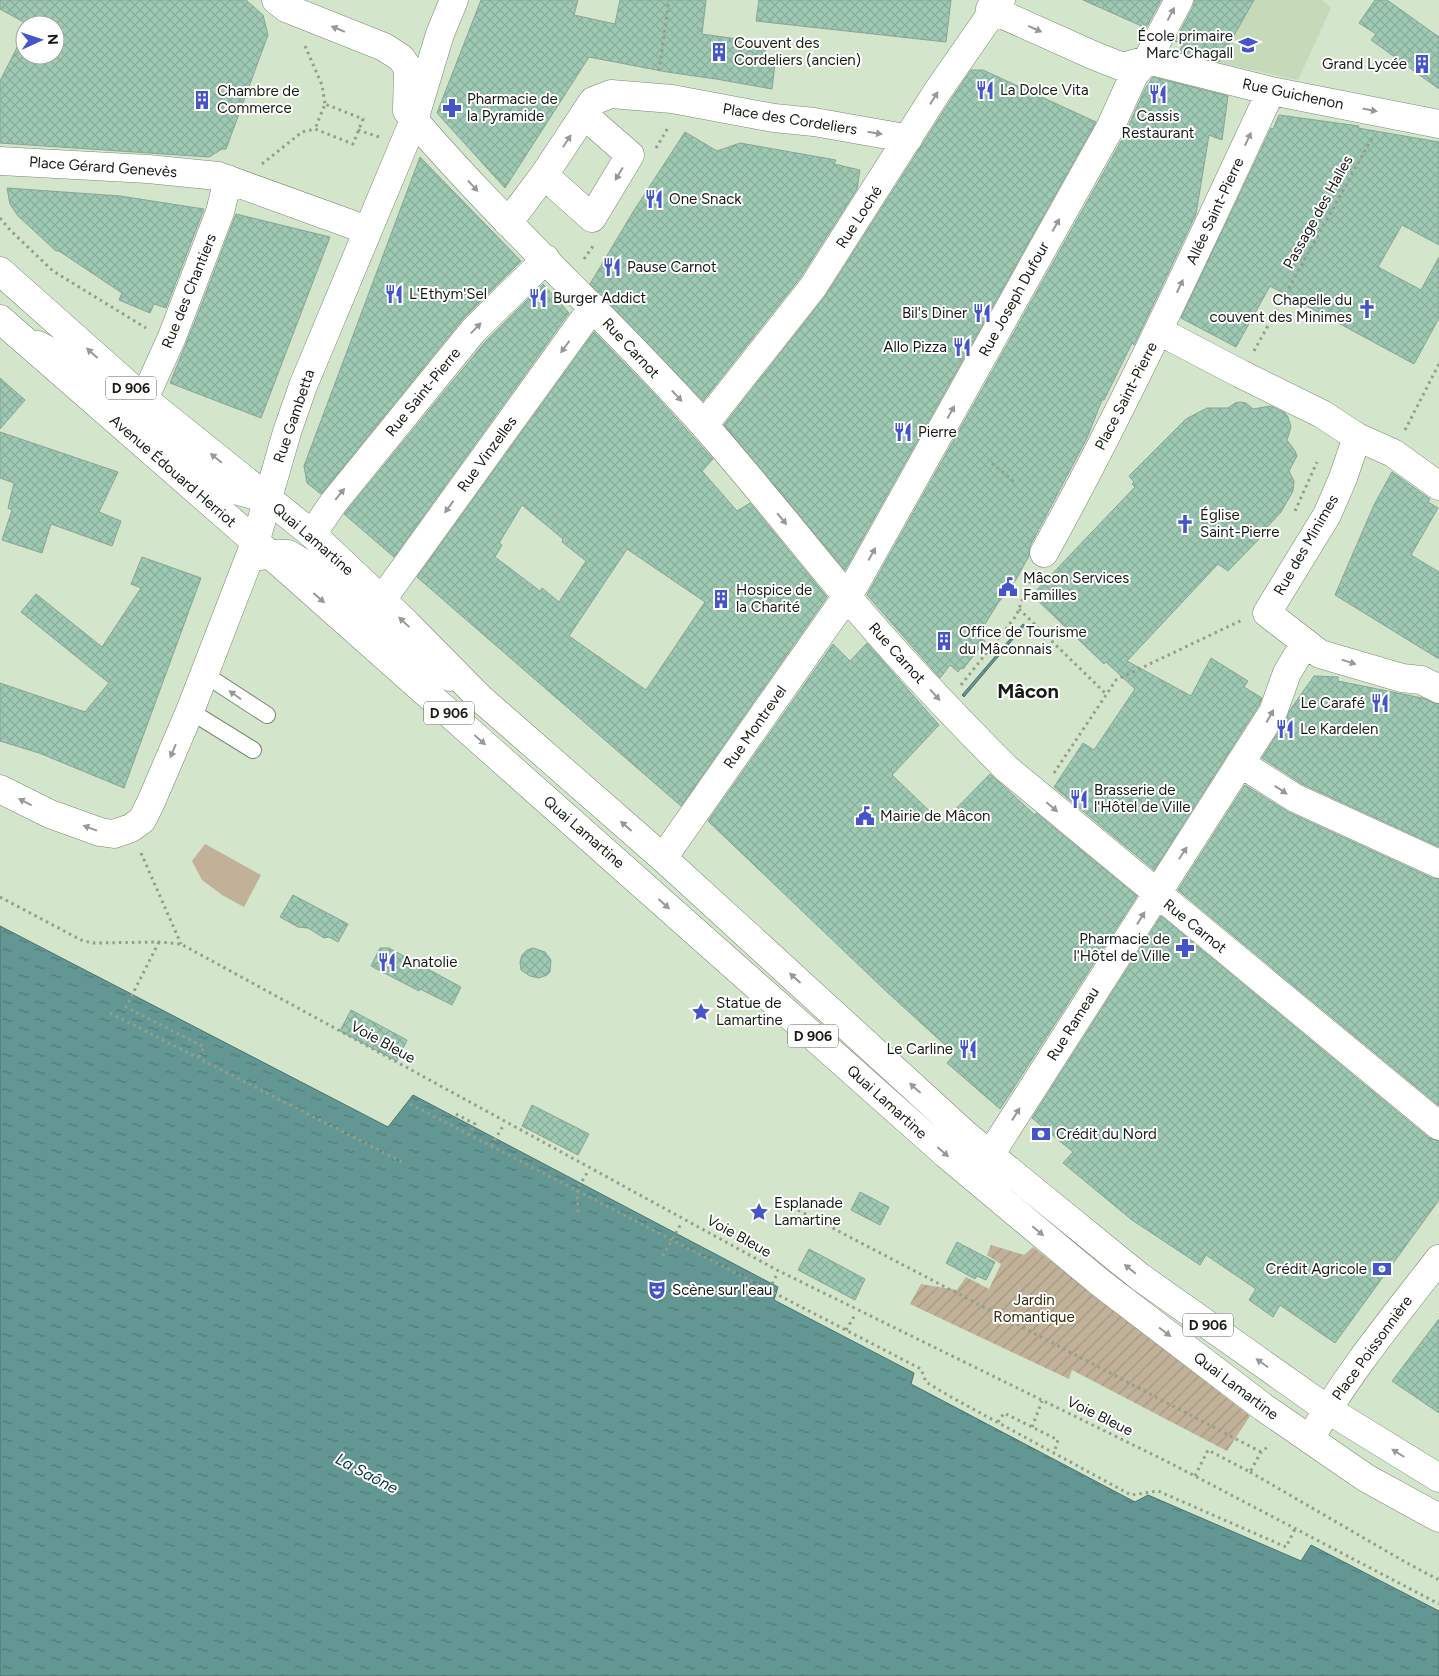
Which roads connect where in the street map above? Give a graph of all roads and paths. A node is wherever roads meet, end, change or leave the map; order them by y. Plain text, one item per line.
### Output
1 (276, 0) edge
2 (454, 0) edge
3 (669, 0) edge
4 (1179, 0) edge
5 (995, 6) edge
6 (308, 17) junction
7 (440, 34) junction
8 (384, 47) junction
9 (1147, 60) junction
10 (1271, 91) junction
11 (664, 98) junction
12 (325, 104) junction
13 (1386, 113) junction
14 (584, 115) junction
15 (1439, 124) edge
16 (410, 127) junction
17 (315, 129) junction
18 (908, 140) junction
19 (0, 161) edge
20 (544, 175) junction
21 (227, 180) junction
22 (0, 218) edge
23 (508, 223) junction
24 (367, 230) junction
25 (546, 259) junction
26 (0, 271) edge
27 (593, 307) junction
28 (8, 326) edge
29 (1159, 330) junction
30 (172, 337) junction
31 (1439, 365) edge
32 (1241, 374) junction
33 (144, 399) junction
34 (704, 425) junction
35 (1357, 437) junction
36 (1393, 453) junction
37 (992, 463) dead end
38 (1436, 475) edge
39 (1014, 482) dead end
40 (268, 499) junction
41 (312, 534) junction
42 (258, 552) junction
43 (1044, 553) dead end
44 (1027, 586) dead end
45 (847, 596) junction
46 (380, 600) junction
47 (1019, 609) junction
48 (1267, 613) junction
49 (1305, 643) junction
50 (204, 674) junction
51 (1439, 689) edge
52 (1106, 694) junction
53 (480, 698) junction
54 (944, 706) junction
55 (190, 711) junction
56 (267, 716) dead end
57 (253, 750) dead end
58 (1240, 764) junction
59 (0, 789) edge
60 (1039, 796) junction
61 (131, 828) junction
62 (663, 858) junction
63 (1439, 864) edge
64 (1156, 893) junction
65 (0, 897) edge
66 (159, 942) junction
67 (181, 944) junction
68 (110, 1013) dead end
69 (198, 1058) junction
70 (410, 1104) dead end
71 (456, 1114) dead end
72 (503, 1126) dead end
73 (1439, 1126) edge
74 (469, 1135) junction
75 (491, 1146) junction
76 (990, 1155) junction
77 (404, 1163) dead end
78 (588, 1171) dead end
79 (577, 1190) junction
80 (775, 1198) dead end
81 (578, 1212) dead end
82 (682, 1222) dead end
83 (672, 1240) junction
84 (663, 1256) dead end
85 (1439, 1259) edge
86 (777, 1274) dead end
87 (769, 1290) junction
88 (745, 1299) dead end
89 (855, 1315) dead end
90 (846, 1330) junction
91 (1042, 1401) junction
92 (1327, 1409) junction
93 (998, 1422) junction
94 (1032, 1427) junction
95 (1300, 1433) junction
96 (1260, 1452) junction
97 (1054, 1453) junction
98 (1250, 1472) junction
99 (1195, 1476) junction
100 (1366, 1478) junction
101 (1439, 1478) edge
102 (1439, 1518) edge
103 (1296, 1528) junction
104 (1439, 1531) edge
105 (1439, 1580) edge
106 (1439, 1604) edge

1 - 6 street
2 - 7 street, Rue Gambetta
3 - 11 path
9 -> 4 street, Rue Joseph Dufour
5 -> 9 street
18 -> 5 street, Rue Loché
8 -> 6 street
6 - 12 path
7 - 8 street
7 - 16 street, Rue Gambetta
8 - 16 street
9 - 10 street, Rue Guichenon
45 -> 9 street, Rue Joseph Dufour
10 -> 13 street, Rue Guichenon
29 -> 10 street, Allée Saint-Pierre
11 - 14 street, Place des Cordeliers
11 -> 18 street, Place des Cordeliers
12 - 17 path
12 - 17 path
13 - 15 street, Rue Guichenon
13 - 32 path, Passage des Halles
20 -> 14 street, Place des Cordeliers
14 -> 20 street
16 -> 23 street, Rue Carnot
16 - 24 street, Rue Gambetta
17 - 21 path
18 - 34 street, Rue Loché
19 - 21 street, Place Gérard Genevès
20 - 23 street, Place des Cordeliers
21 - 24 street, Place Gérard Genevès
21 - 30 street, Rue des Chantiers
22 - 30 path
23 - 25 street, Rue Carnot
24 - 40 street, Rue Gambetta
25 - 27 street, Rue Carnot
41 -> 25 street, Rue Saint-Pierre
33 -> 26 street, D 906
27 -> 34 street, Rue Carnot
27 -> 46 street, Rue Vinzelles
28 - 40 street
28 - 42 street, Avenue Édouard Herriot / D 906
29 - 32 street, Place Saint-Pierre
29 - 43 street, Place Saint-Pierre
30 - 33 street, Rue des Chantiers
31 - 36 path
32 - 35 street, Place Saint-Pierre
40 -> 33 street, D 906
34 -> 45 street, Rue Carnot
35 - 36 street
35 - 48 street, Rue des Minimes
36 - 38 street
37 - 39 path
40 - 41 street, Quai Lamartine / D 906
40 - 42 street, Rue Gambetta
41 - 46 street, Quai Lamartine / D 906
42 - 50 street, Rue Gambetta
42 - 53 street
42 -> 95 street, Quai Lamartine / D 906
44 - 47 path
45 -> 54 street, Rue Carnot
45 - 62 street, Rue Montrevel
53 -> 46 street, Quai Lamartine / D 906
47 - 52 path
47 - 54 path
48 - 49 street
48 - 52 path
49 -> 51 street
58 -> 49 street
50 - 55 street, Rue Gambetta
56 -> 50 lane
52 - 60 path
62 -> 53 street, Quai Lamartine / D 906
54 - 60 street, Rue Carnot
55 - 57 lane
55 -> 61 street, Rue Gambetta
58 -> 63 street
64 -> 58 street
61 -> 59 street
60 -> 64 street, Rue Carnot
61 - 67 path
76 -> 62 street, Quai Lamartine / D 906
64 - 73 street, Rue Carnot
76 -> 64 street, Rue Rameau
65 - 66 path
66 - 67 path
66 - 69 path
67 - 91 path, Voie Bleue
68 - 69 path
69 - 77 path
70 - 74 path
71 - 74 path
72 - 75 path
74 - 75 path
75 - 79 path
92 -> 76 street, Quai Lamartine / D 906
78 - 79 path
79 - 81 path
79 - 83 path
80 - 96 path
82 - 83 path
83 - 84 path
83 - 87 path
85 - 92 street, Place Poissonnière
86 - 87 path
87 - 88 path
87 - 90 path
89 - 90 path
90 - 93 path
91 - 94 path
91 - 99 path, Voie Bleue
92 - 95 street, Place Poissonnière
101 -> 92 street, Quai Lamartine / D 906
93 - 94 path
93 - 97 path
94 - 97 path
95 - 96 path
95 - 100 street, Quai Lamartine / D 906
96 - 98 path
97 - 103 path
98 - 99 path
98 - 105 path
99 - 103 path, Voie Bleue
100 - 102 street, Quai Lamartine / D 906
100 - 104 street, D 906
103 - 106 path, Voie Bleue

